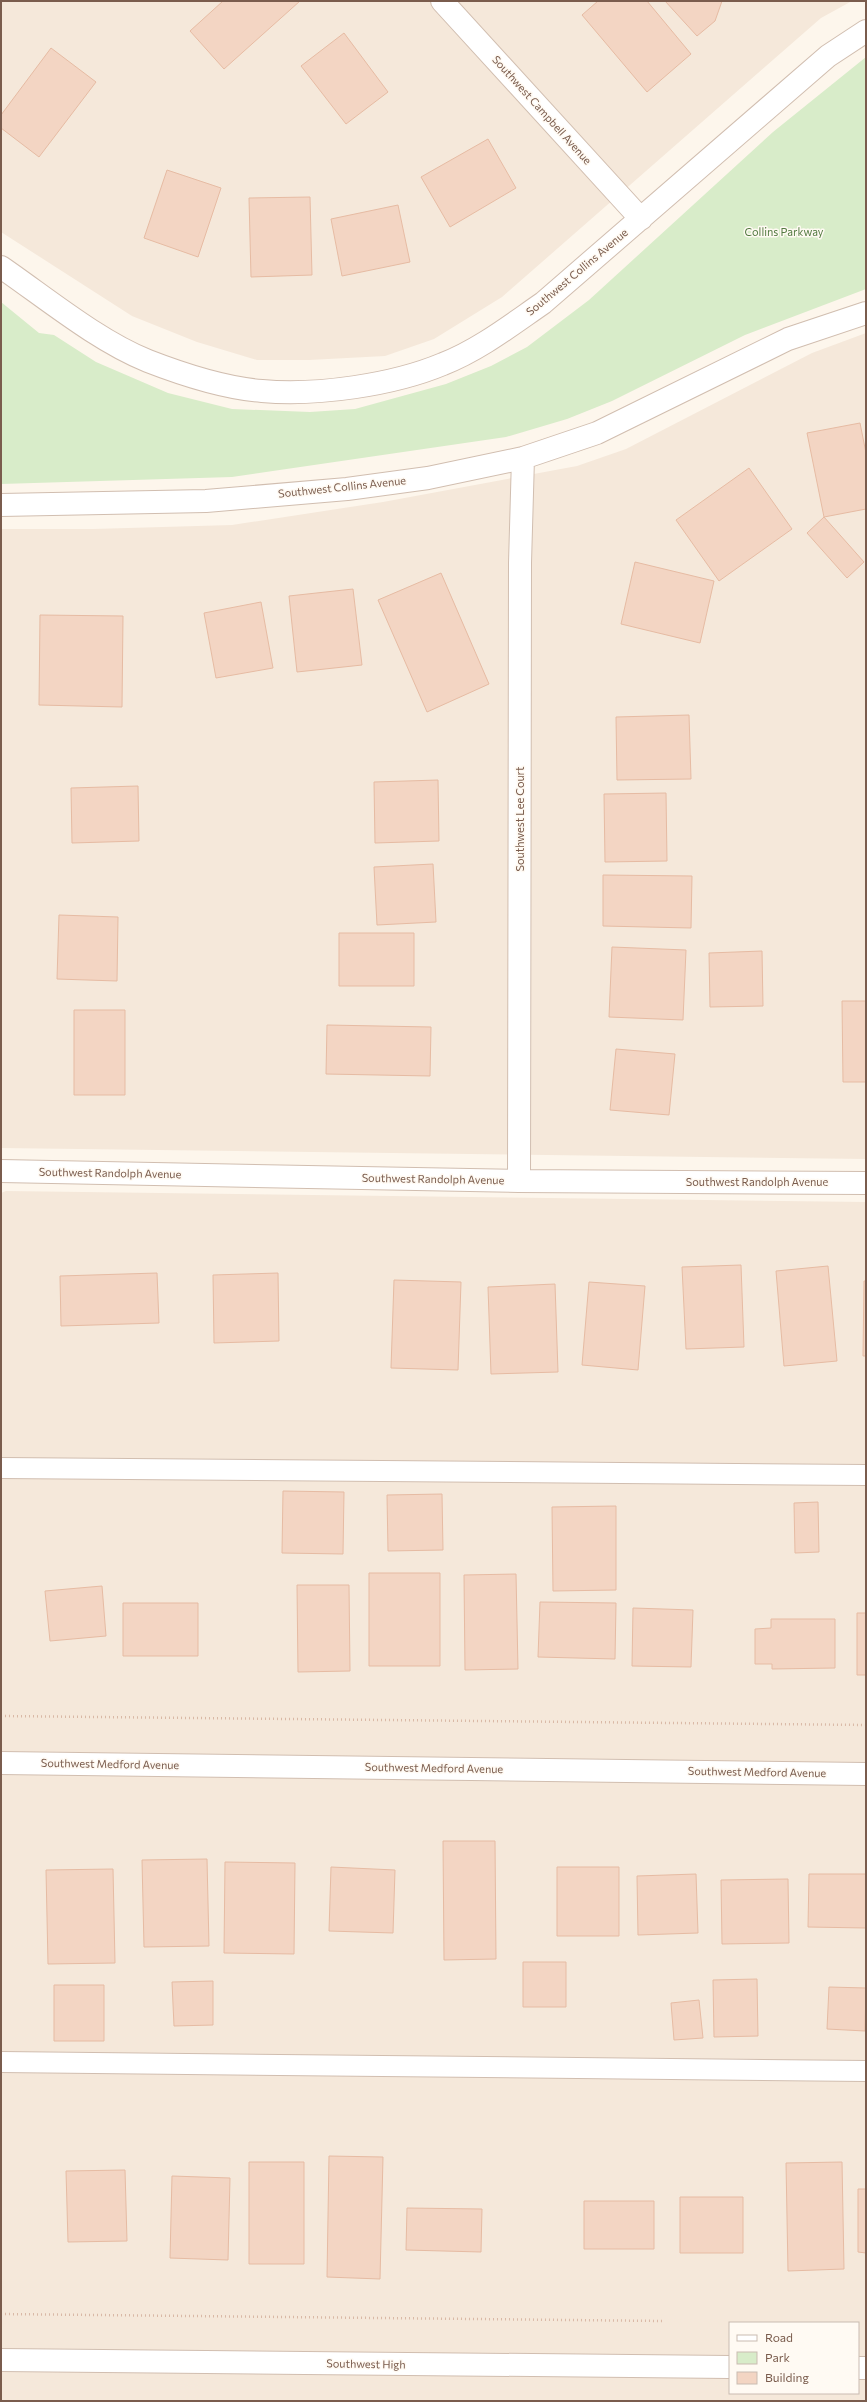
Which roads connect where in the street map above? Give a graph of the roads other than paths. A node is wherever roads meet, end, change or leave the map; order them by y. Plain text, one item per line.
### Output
1 (442, 1) edge
2 (866, 31) edge
3 (641, 219) junction
4 (1, 267) edge
5 (866, 313) edge
6 (523, 458) junction
7 (1, 505) edge
8 (1, 1171) edge
9 (519, 1181) junction
10 (866, 1183) edge
11 (1, 1468) edge
12 (866, 1475) edge
13 (1, 1763) edge
14 (866, 1774) edge
15 (1, 2062) edge
16 (866, 2071) edge
17 (1, 2360) edge
18 (729, 2367) edge

1 - 3 street, Southwest Campbell Avenue
2 - 3 street, Southwest Collins Avenue
3 - 4 street, Southwest Collins Avenue
5 - 6 street, Southwest Collins Avenue
6 - 7 street, Southwest Collins Avenue
6 - 9 street, Southwest Lee Court
8 - 9 street, Southwest Randolph Avenue
9 - 10 street, Southwest Randolph Avenue
11 - 12 lane
13 - 14 street, Southwest Medford Avenue
15 - 16 lane
17 - 18 street, Southwest High

